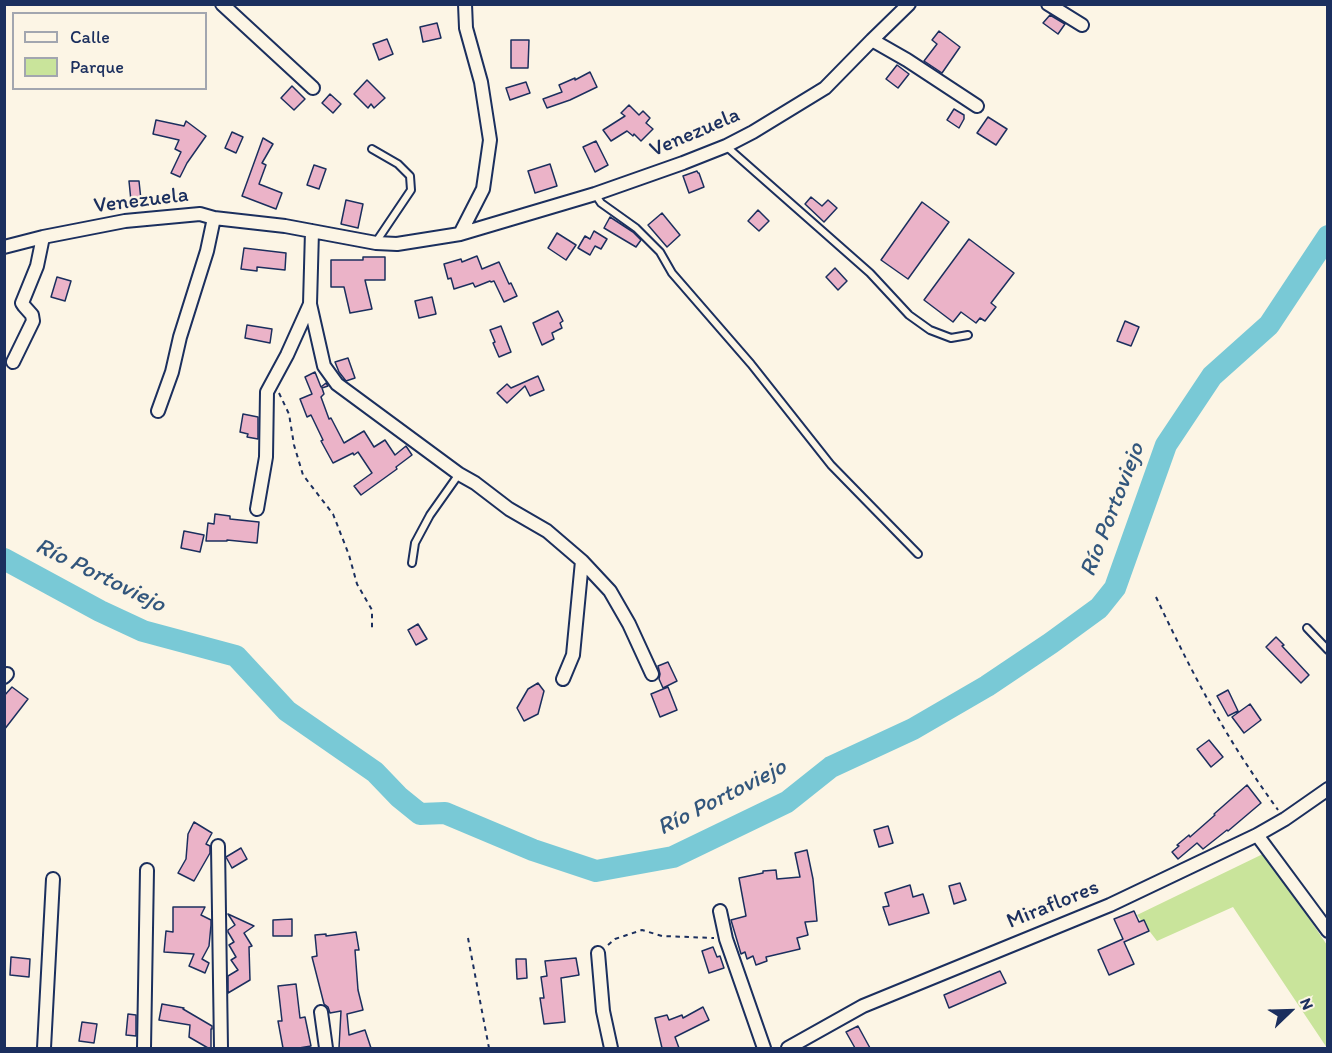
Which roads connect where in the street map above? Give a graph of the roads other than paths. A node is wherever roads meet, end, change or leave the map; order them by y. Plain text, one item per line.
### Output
1 (222, 4) edge
2 (465, 4) edge
3 (909, 4) edge
4 (1048, 4) edge
5 (1083, 25) dead end
6 (872, 40) junction
7 (313, 88) dead end
8 (977, 106) dead end
9 (726, 146) junction
10 (372, 149) dead end
11 (595, 194) junction
12 (214, 218) junction
13 (312, 231) junction
14 (460, 234) junction
15 (43, 237) junction
16 (376, 243) junction
17 (4, 247) edge
18 (310, 304) junction
19 (968, 335) dead end
20 (13, 362) dead end
21 (158, 411) dead end
22 (459, 474) junction
23 (257, 509) dead end
24 (918, 554) dead end
25 (582, 561) junction
26 (412, 563) dead end
27 (1307, 628) dead end
28 (1328, 650) edge
29 (652, 674) dead end
30 (562, 679) dead end
31 (1328, 789) edge
32 (1257, 835) junction
33 (219, 846) dead end
34 (147, 870) dead end
35 (53, 879) dead end
36 (720, 911) dead end
37 (1328, 931) edge
38 (598, 953) road end
39 (321, 1012) dead end
40 (44, 1048) edge
41 (144, 1048) edge
42 (221, 1048) edge
43 (326, 1048) edge
44 (612, 1048) edge
45 (764, 1048) edge
46 (788, 1048) edge

1 - 7 street
2 - 14 street
3 - 6 street, Venezuela
4 - 5 street
6 - 8 street
6 - 9 street, Venezuela
9 - 11 street, Venezuela
9 - 19 lane
10 - 16 lane
11 - 14 street, Venezuela
11 - 24 lane
12 - 13 street, Venezuela
12 - 15 street, Venezuela
12 - 21 street
13 - 16 street, Venezuela
13 - 18 street
14 - 16 street, Venezuela
15 - 17 street, Venezuela
15 - 20 street
18 - 22 street
18 - 23 street
22 - 25 street
22 - 26 lane
25 - 29 street
25 - 30 street
27 - 28 lane
31 - 32 street, Miraflores
32 - 37 street
32 - 46 street, Miraflores
33 - 42 street
34 - 41 street
35 - 40 street
36 - 45 street
38 - 44 street
39 - 43 street

